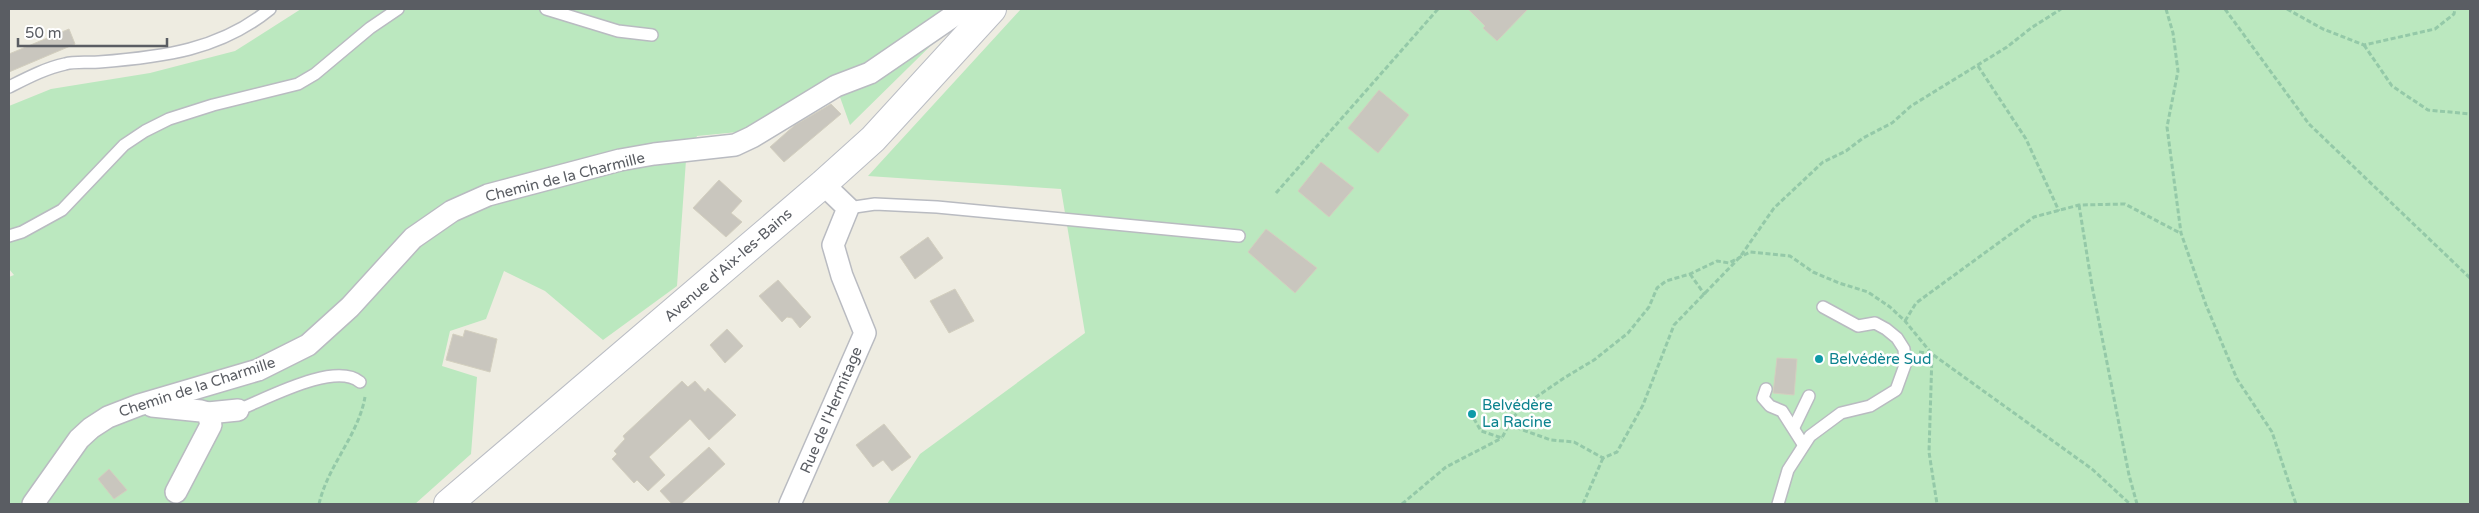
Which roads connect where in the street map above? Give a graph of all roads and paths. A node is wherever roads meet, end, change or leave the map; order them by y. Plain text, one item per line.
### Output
1 (270, 9) edge
2 (398, 9) edge
3 (546, 9) edge
4 (1438, 9) edge
5 (2061, 9) edge
6 (2166, 9) edge
7 (2225, 9) edge
8 (2288, 9) edge
9 (2455, 9) edge
10 (990, 11) edge
11 (652, 35) dead end
12 (2364, 45) junction
13 (1978, 66) junction
14 (9, 87) edge
15 (2470, 114) edge
16 (824, 184) junction
17 (1276, 193) dead end
18 (2079, 205) junction
19 (848, 208) junction
20 (2059, 211) junction
21 (2181, 233) junction
22 (9, 236) edge
23 (1239, 236) dead end
24 (1740, 256) junction
25 (1690, 274) junction
26 (2470, 278) edge
27 (1704, 295) junction
28 (1823, 307) dead end
29 (1905, 321) junction
30 (1898, 338) junction
31 (1904, 349) junction
32 (1932, 354) junction
33 (360, 382) joint
34 (1766, 388) dead end
35 (1809, 396) dead end
36 (140, 405) junction
37 (238, 410) joint
38 (1470, 412) dead end
39 (208, 414) junction
40 (1509, 426) junction
41 (1794, 427) junction
42 (1502, 438) junction
43 (1804, 444) junction
44 (1603, 458) junction
45 (176, 492) dead end
46 (33, 504) edge
47 (320, 504) edge
48 (448, 504) edge
49 (790, 504) edge
50 (1402, 504) edge
51 (1583, 504) edge
52 (1778, 504) edge
53 (1937, 504) edge
54 (2130, 504) edge
55 (2137, 504) edge
56 (2296, 504) edge

1 - 14 lane
2 - 22 lane
3 - 11 lane
4 - 17 path
5 - 13 path
6 - 21 path
7 - 26 path
8 - 12 path
9 - 12 path
10 - 16 main road, Avenue d'Aix-les-Bains
10 - 36 street, Chemin de la Charmille
12 - 15 path
13 - 20 path
13 - 24 path
16 - 19 street
16 - 48 main road, Avenue d'Aix-les-Bains
18 - 20 path
18 - 21 path
18 - 55 path
19 - 23 lane
19 - 49 street, Rue de l'Hermitage
20 - 29 path
21 - 56 path
24 - 25 path
24 - 27 path
24 - 29 path
25 - 27 path
25 - 40 path
27 - 44 path
28 - 30 lane
29 - 30 path
29 - 32 path
30 - 31 lane
31 - 32 path
31 - 43 lane
32 - 53 path
32 - 54 path
33 - 37 lane
33 - 47 path
34 - 41 lane
35 - 41 lane
36 - 39 street
36 - 46 street, Chemin de la Charmille
37 - 39 street
38 - 42 path
39 - 45 street
40 - 42 path
40 - 44 path
41 - 43 lane
42 - 50 path
43 - 52 lane
44 - 51 path

